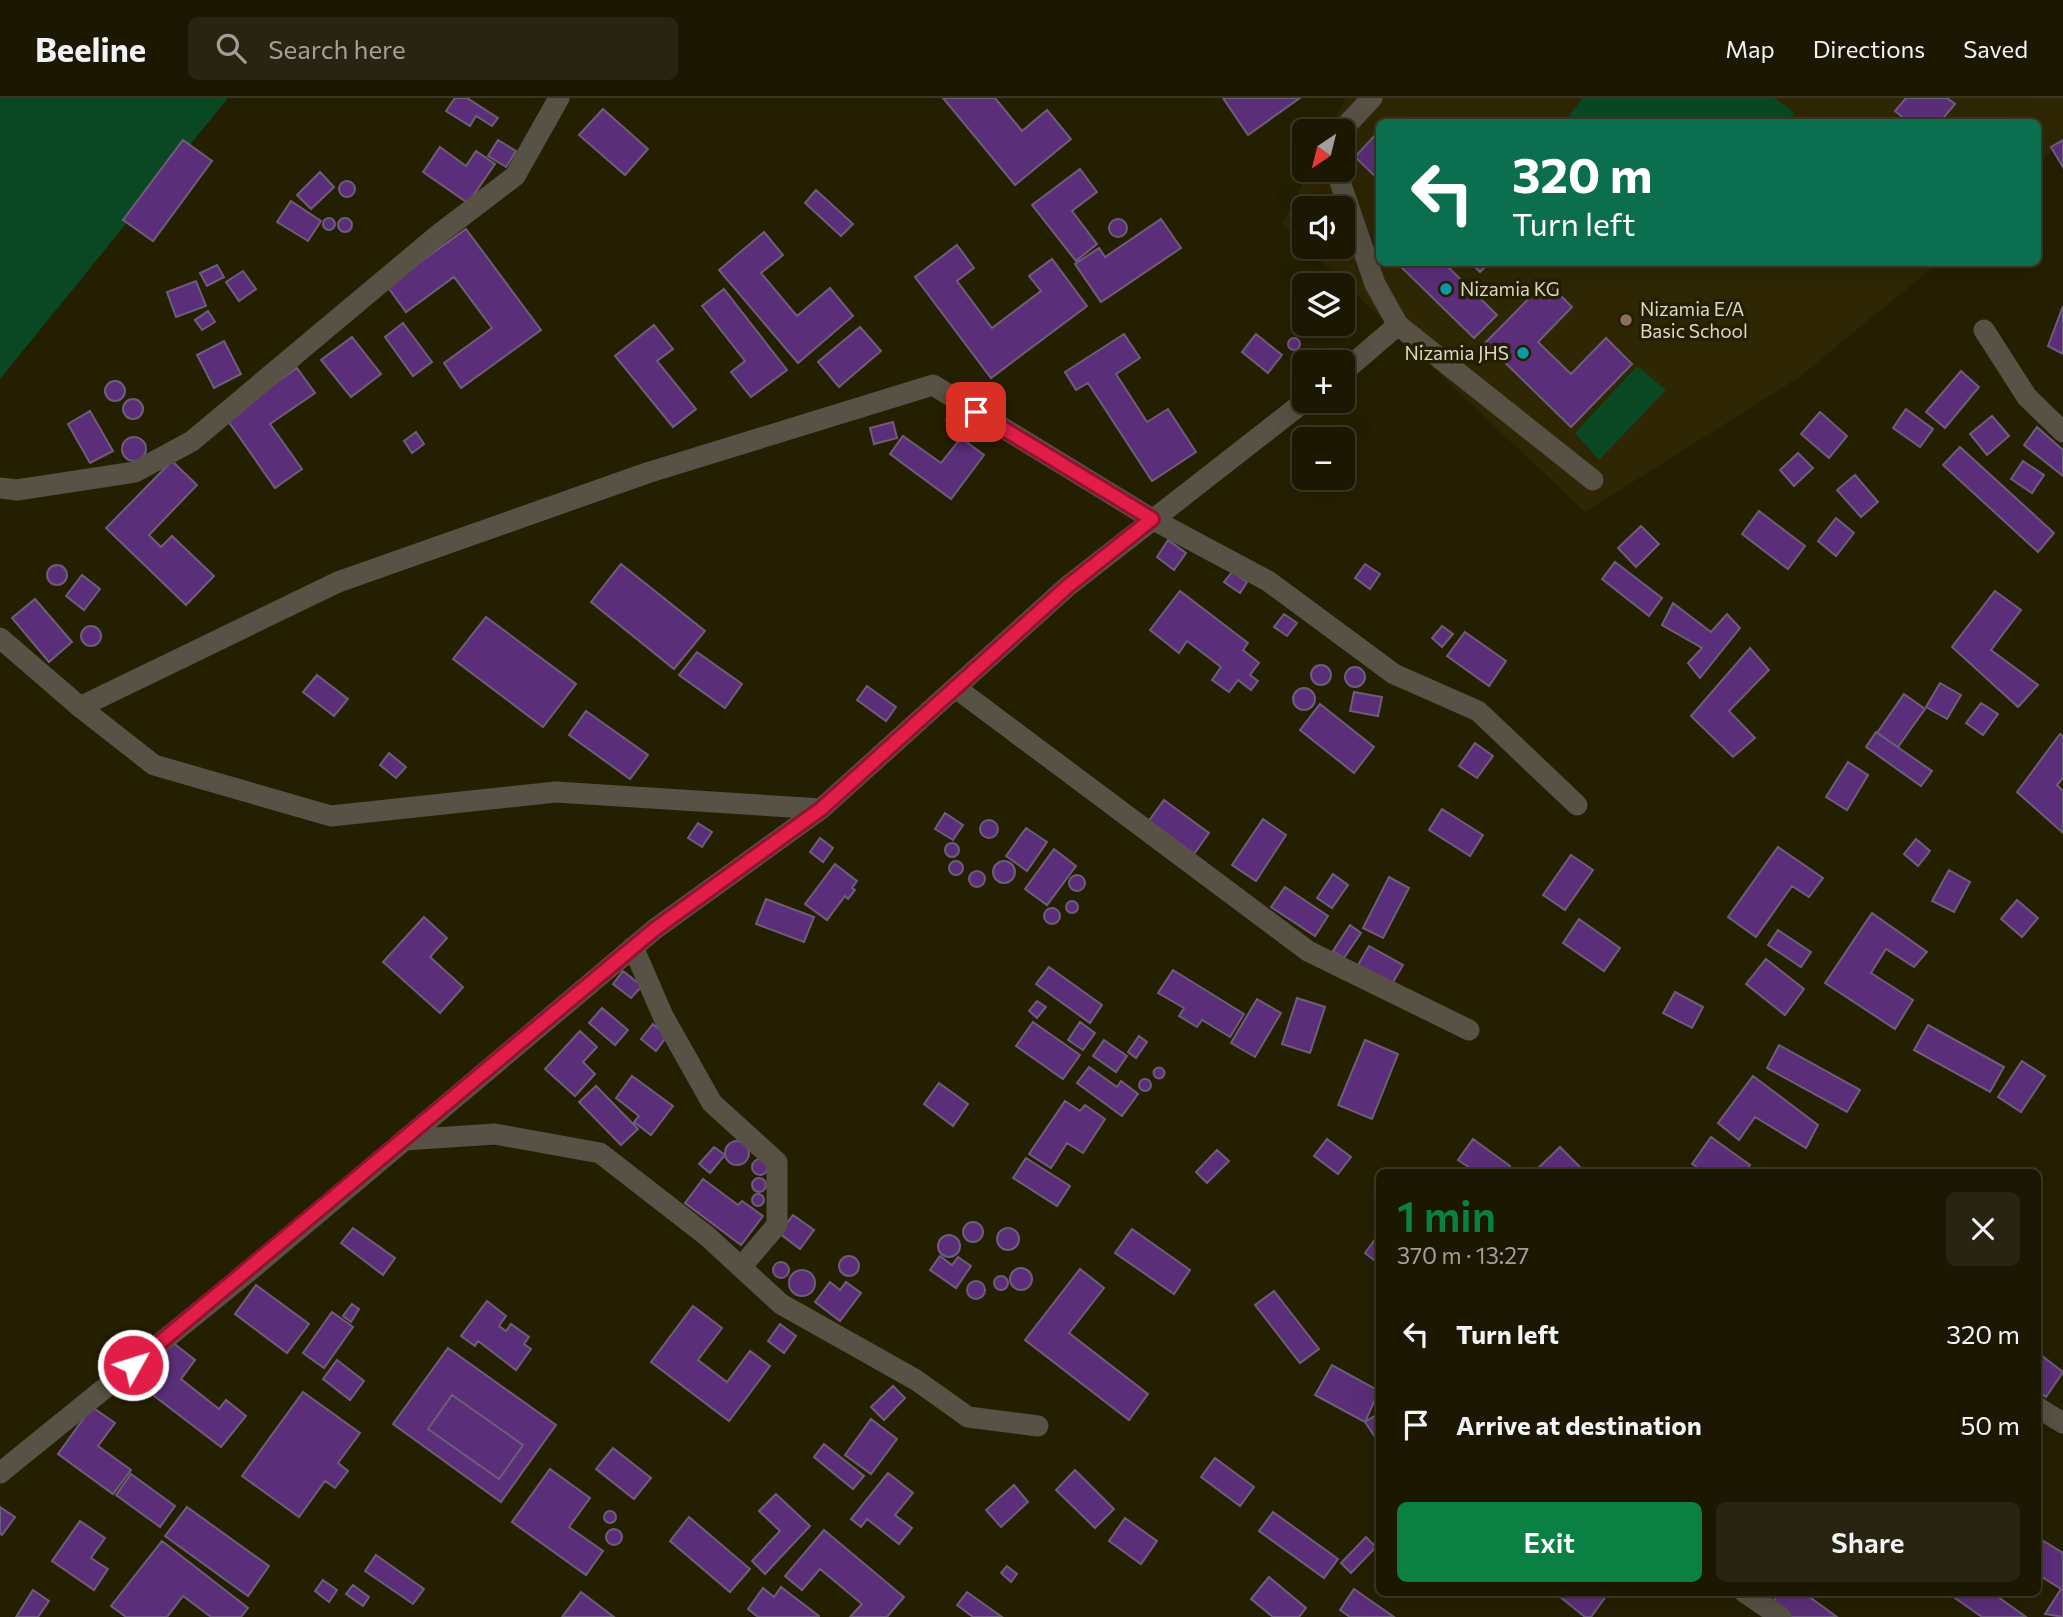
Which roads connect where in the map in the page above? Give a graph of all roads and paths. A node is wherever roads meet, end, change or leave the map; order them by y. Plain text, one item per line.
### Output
1 (559, 98) edge
2 (1372, 98) edge
3 (1352, 119) edge
4 (1340, 182) edge
5 (1398, 325) junction
6 (1984, 330) dead end
7 (1355, 362) edge
8 (1292, 411) edge
9 (2063, 432) edge
10 (1593, 480) dead end
11 (0, 488) edge
12 (1152, 519) junction
13 (0, 638) edge
14 (956, 688) junction
15 (80, 707) junction
16 (1577, 804) dead end
17 (821, 809) junction
18 (633, 947) junction
19 (1469, 1030) dead end
20 (404, 1140) junction
21 (742, 1266) junction
22 (2041, 1409) edge
23 (2063, 1423) edge
24 (1038, 1426) dead end
25 (0, 1473) edge
26 (1750, 1596) edge
27 (1781, 1617) edge

1 - 11 street
2 - 3 street
4 - 5 street
5 - 7 street
5 - 10 street
6 - 9 street
8 - 12 street
12 - 14 street
12 - 15 street
12 - 16 street
13 - 15 street
14 - 17 street
14 - 19 street
15 - 17 street
17 - 18 street
18 - 20 street
18 - 21 street
20 - 21 street
20 - 25 street
21 - 24 street
22 - 23 street
26 - 27 street

